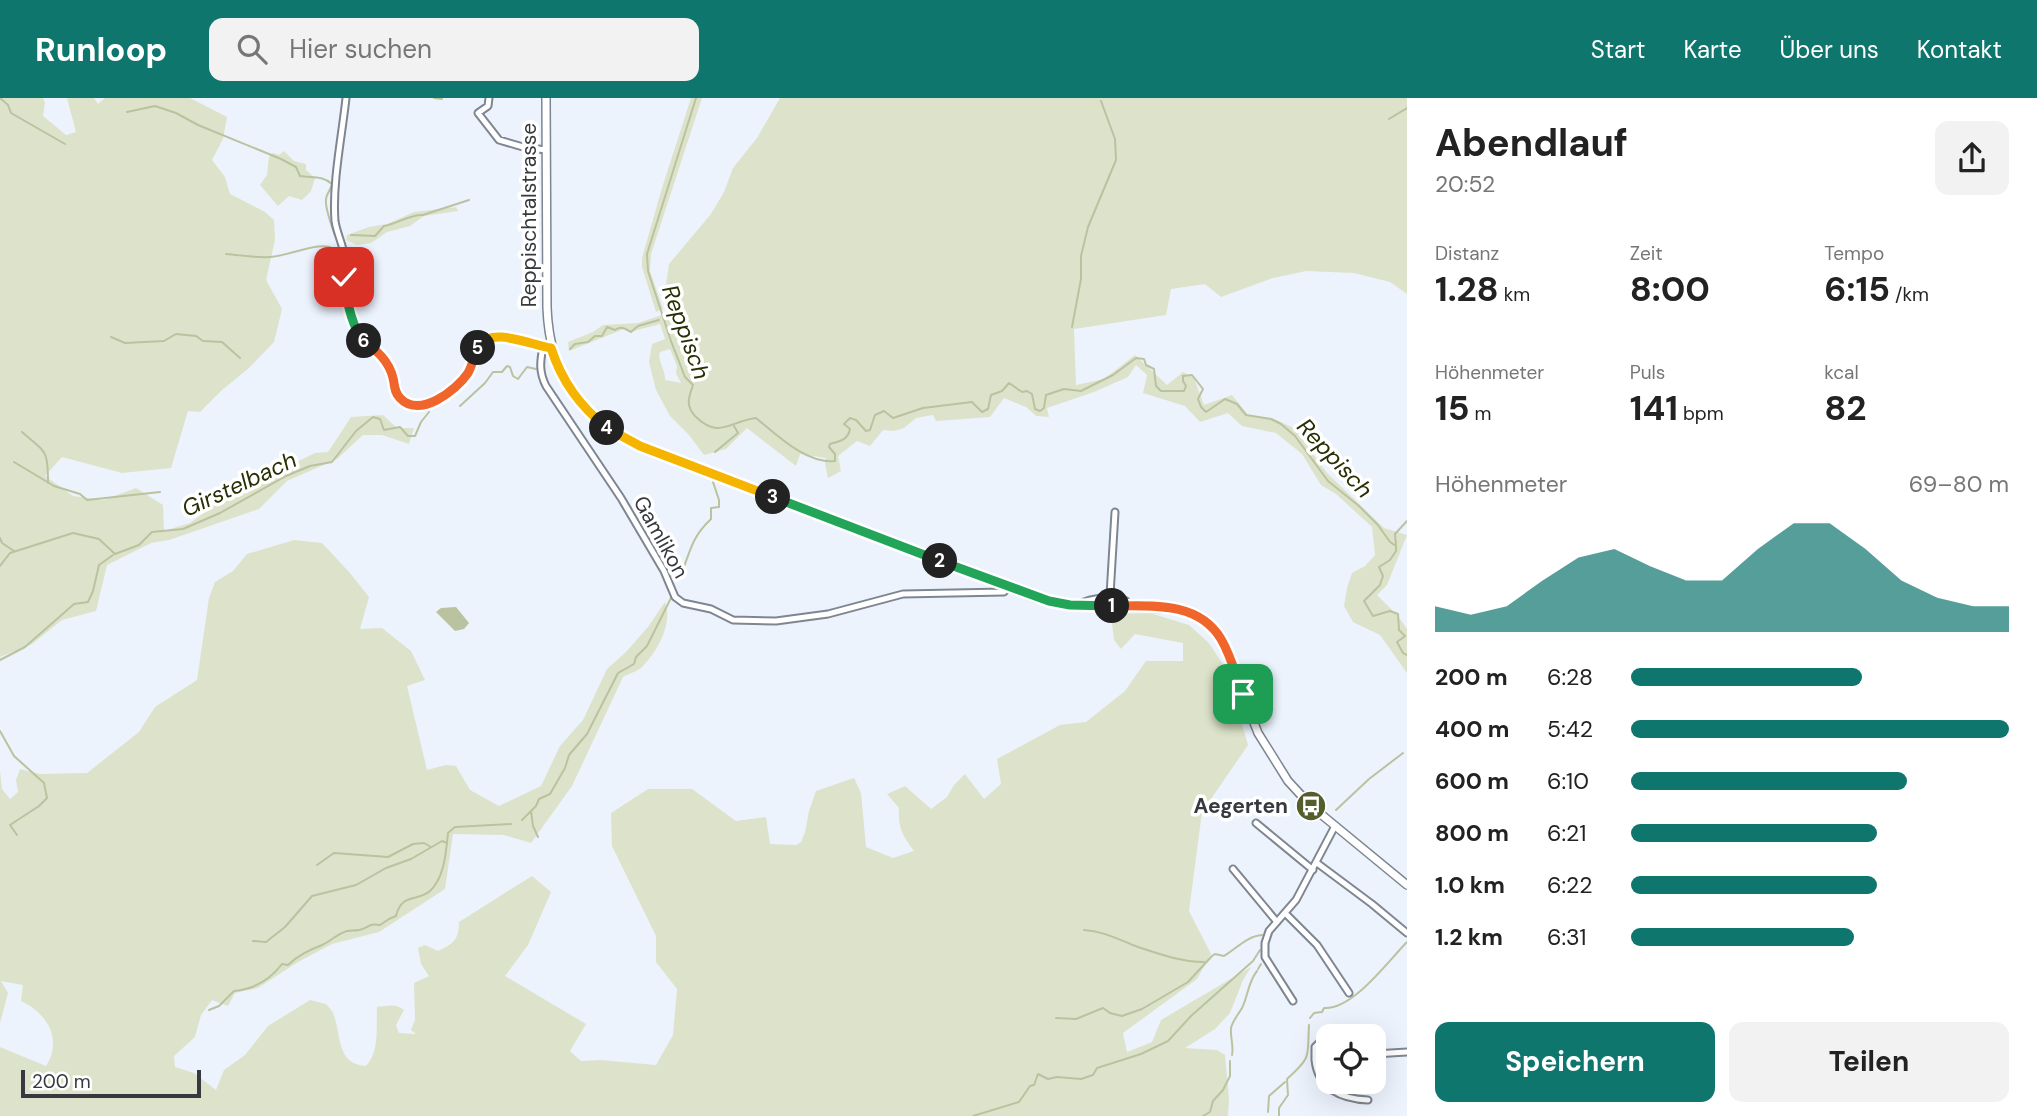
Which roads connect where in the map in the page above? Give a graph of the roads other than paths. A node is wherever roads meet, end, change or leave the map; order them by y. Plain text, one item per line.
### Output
1 (346, 98) edge
2 (489, 98) edge
3 (546, 98) edge
4 (546, 150) junction
5 (547, 348) junction
6 (1115, 512) dead end
7 (1008, 587) junction
8 (1110, 595) junction
9 (1078, 605) junction
10 (1129, 606) junction
11 (1256, 823) dead end
12 (1335, 826) junction
13 (1317, 863) junction
14 (1233, 869) dead end
15 (1313, 870) junction
16 (1407, 885) edge
17 (1286, 914) junction
18 (1277, 922) junction
19 (1406, 933) edge
20 (1349, 993) dead end
21 (1293, 1001) dead end
22 (1316, 1046) edge
23 (1407, 1052) edge
24 (1386, 1053) edge
25 (1315, 1060) joint
26 (1368, 1100) dead end

1 - 5 street
2 - 4 street
3 - 4 main road, Reppischtalstrasse
4 - 5 main road, Reppischtalstrasse
5 - 7 main road, Reppischtalstrasse
5 - 7 street, Gamlikon
6 - 8 street
7 - 9 main road, Reppischtalstrasse
8 - 9 street
8 - 10 street
9 - 10 main road, Reppischtalstrasse
10 - 12 main road, Reppischtalstrasse
11 - 15 street
12 - 13 street
12 - 16 main road, Reppischtalstrasse
13 - 15 street
13 - 19 street
14 - 18 street
15 - 17 street
17 - 18 street
17 - 20 street
18 - 21 street
22 - 25 street
23 - 24 street
25 - 26 street

